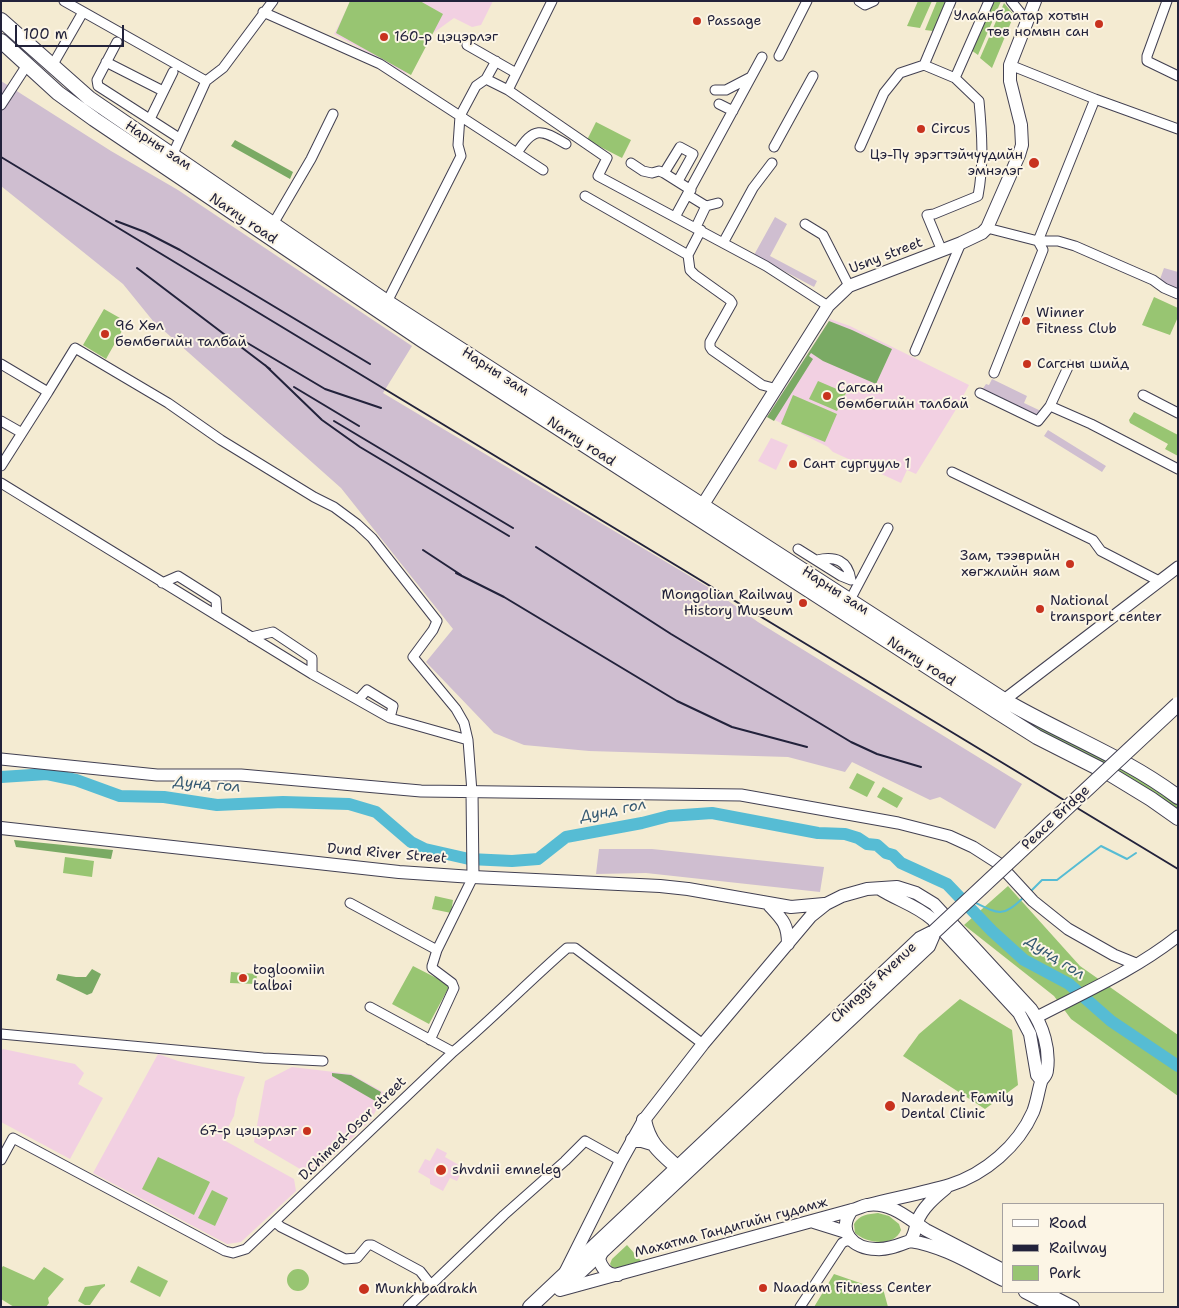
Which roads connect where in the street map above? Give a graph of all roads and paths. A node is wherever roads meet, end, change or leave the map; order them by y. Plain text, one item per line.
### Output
1 (64, 1) edge
2 (263, 1) edge
3 (273, 1) edge
4 (552, 1) edge
5 (807, 1) edge
6 (859, 1) edge
7 (874, 1) edge
8 (951, 1) edge
9 (989, 1) edge
10 (1011, 1) edge
11 (1035, 1) edge
12 (1167, 1) edge
13 (83, 12) junction
14 (263, 12) junction
15 (1, 20) edge
16 (1027, 21) junction
17 (1, 41) edge
18 (117, 42) dead end
19 (468, 45) dead end
20 (778, 56) dead end
21 (762, 57) dead end
22 (496, 61) junction
23 (106, 62) junction
24 (27, 65) junction
25 (924, 65) junction
26 (1010, 65) junction
27 (52, 66) junction
28 (173, 72) dead end
29 (516, 74) junction
30 (813, 76) dead end
31 (1178, 76) edge
32 (751, 77) junction
33 (955, 78) junction
34 (486, 79) junction
35 (206, 81) junction
36 (508, 90) junction
37 (715, 90) dead end
38 (163, 91) junction
39 (1095, 99) junction
40 (719, 104) dead end
41 (1, 105) edge
42 (733, 111) junction
43 (333, 114) dead end
44 (460, 116) junction
45 (150, 119) junction
46 (1178, 129) edge
47 (179, 138) junction
48 (566, 144) dead end
49 (774, 147) dead end
50 (860, 147) dead end
51 (517, 153) junction
52 (172, 156) junction
53 (631, 163) dead end
54 (772, 163) dead end
55 (543, 170) dead end
56 (173, 172) junction
57 (664, 173) junction
58 (200, 175) junction
59 (678, 181) junction
60 (689, 193) junction
61 (585, 196) dead end
62 (718, 203) dead end
63 (706, 206) junction
64 (675, 217) junction
65 (273, 224) junction
66 (805, 224) dead end
67 (987, 228) junction
68 (698, 229) junction
69 (1038, 241) junction
70 (723, 243) junction
71 (961, 243) junction
72 (942, 251) junction
73 (688, 255) junction
74 (848, 286) junction
75 (1178, 294) edge
76 (387, 302) junction
77 (828, 306) junction
78 (915, 351) dead end
79 (442, 353) junction
80 (470, 356) junction
81 (1, 364) edge
82 (1069, 365) dead end
83 (994, 373) dead end
84 (777, 389) junction
85 (48, 392) junction
86 (980, 393) dead end
87 (1143, 395) dead end
88 (1050, 406) junction
89 (1178, 414) edge
90 (1, 421) edge
91 (22, 434) junction
92 (1, 466) edge
93 (1178, 469) edge
94 (952, 472) dead end
95 (1, 483) edge
96 (699, 511) junction
97 (888, 528) dead end
98 (798, 549) dead end
99 (817, 560) junction
100 (1178, 567) edge
101 (1159, 582) junction
102 (162, 583) junction
103 (850, 600) junction
104 (217, 616) junction
105 (251, 637) junction
106 (312, 674) junction
107 (358, 700) junction
108 (1178, 704) edge
109 (1000, 706) junction
110 (390, 718) junction
111 (468, 740) junction
112 (1, 759) edge
113 (472, 792) junction
114 (1178, 797) edge
115 (1178, 818) edge
116 (1, 828) edge
117 (473, 877) junction
118 (880, 889) junction
119 (350, 903) dead end
120 (826, 904) junction
121 (770, 905) junction
122 (934, 932) junction
123 (1178, 936) edge
124 (788, 944) junction
125 (437, 950) junction
126 (1136, 964) junction
127 (370, 1007) dead end
128 (1037, 1018) junction
129 (1, 1034) edge
130 (430, 1040) junction
131 (702, 1044) junction
132 (453, 1052) junction
133 (323, 1061) dead end
134 (1041, 1080) junction
135 (644, 1120) junction
136 (633, 1140) junction
137 (652, 1143) junction
138 (1, 1160) edge
139 (621, 1161) junction
140 (677, 1167) junction
141 (950, 1185) junction
142 (868, 1205) junction
143 (852, 1210) junction
144 (275, 1222) junction
145 (814, 1222) junction
146 (917, 1224) junction
147 (849, 1236) junction
148 (910, 1241) junction
149 (602, 1252) junction
150 (1002, 1269) edge
151 (565, 1273) junction
152 (618, 1275) junction
153 (1002, 1279) edge
154 (431, 1285) junction
155 (560, 1290) junction
156 (1027, 1293) edge
157 (1046, 1293) edge
158 (408, 1307) edge
159 (530, 1307) edge
160 (543, 1307) edge
161 (800, 1307) edge
162 (1054, 1307) edge
163 (1073, 1307) edge

1 - 13 street
2 - 14 street
3 - 14 street
4 - 29 street
5 - 20 street
6 - 7 street
8 - 25 street
9 - 33 street
10 - 16 street
11 - 16 main road
12 - 31 street
13 - 27 street
13 - 35 street
14 - 35 street
14 - 44 street
15 - 27 main road, Нарны зам
16 - 26 main road
17 - 24 main road, Narny road
18 - 23 street
19 - 22 street
21 - 32 street
22 - 29 street
22 - 34 street
23 - 38 street
23 - 45 street
24 - 41 street
24 - 56 main road, Narny road
25 - 33 street
25 - 50 street
26 - 39 street
26 - 67 main road
27 - 52 main road, Нарны зам
28 - 38 street
29 - 36 street
30 - 49 street
32 - 37 street
32 - 42 street
33 - 72 street
34 - 36 street
34 - 44 street
35 - 47 street
36 - 64 street
38 - 45 street
39 - 46 street
39 - 69 street
40 - 42 street
42 - 60 street
43 - 65 street
44 - 51 street
44 - 76 street
45 - 47 street
47 - 52 street
48 - 51 street
51 - 55 street
52 - 58 main road, Нарны зам
53 - 57 street
54 - 70 street
56 - 58 main road
56 - 79 main road, Narny road
57 - 59 street
57 - 59 street
58 - 65 main road, Нарны зам
59 - 60 street
60 - 63 street
60 - 64 street
61 - 73 street
62 - 63 street
63 - 68 street
64 - 68 street
65 - 76 main road, Нарны зам
66 - 74 street
67 - 69 street
67 - 71 main road, Usny street
68 - 70 street
68 - 73 street
69 - 75 street
69 - 83 street
70 - 77 street
71 - 72 main road, Usny street
71 - 78 street
72 - 74 main road, Usny street
73 - 84 street
74 - 77 main road, Usny street
76 - 80 main road, Нарны зам
77 - 84 main road, Usny street
79 - 80 main road
79 - 96 main road, Narny road
80 - 96 main road, Нарны зам
81 - 85 street
82 - 88 street
84 - 96 main road, Usny street
85 - 91 street
85 - 111 street
86 - 88 street
87 - 89 street
88 - 93 street
90 - 91 street
91 - 92 street
94 - 101 street
95 - 102 street
96 - 103 main road, Нарны зам
96 - 109 main road, Narny road
97 - 103 street
98 - 99 street
99 - 99 street
100 - 101 street
101 - 109 street
102 - 104 street
102 - 104 street
103 - 109 main road, Нарны зам
104 - 105 street
105 - 106 street
105 - 106 street
106 - 107 street
107 - 110 street
107 - 110 street
108 - 122 main road, Peace Bridge, bridge
109 - 114 main road, Narny road
109 - 115 main road, Narny road
110 - 111 street
111 - 113 street
112 - 113 street
113 - 117 street
113 - 126 street
116 - 117 main road, Dund River Street
117 - 121 main road, Dund River Street
117 - 125 street
118 - 120 main road
118 - 128 main road
118 - 134 main road
119 - 125 street
120 - 121 main road, Dund River Street
120 - 124 main road
121 - 124 main road
122 - 140 main road, Chinggis Avenue
122 - 149 main road, Chinggis Avenue
123 - 126 street
124 - 131 main road
125 - 130 street
126 - 128 street
127 - 130 street
128 - 134 main road
129 - 133 street
130 - 132 street
131 - 132 street, D.Chimed-Osor street
131 - 135 main road
132 - 144 street, D.Chimed-Osor street
134 - 141 main road
135 - 136 main road
135 - 137 main road
136 - 137 main road
136 - 139 main road
137 - 140 main road
138 - 144 street, D.Chimed-Osor street
139 - 151 main road
139 - 154 street
140 - 151 main road, Chinggis Avenue
141 - 142 main road
141 - 146 main road
142 - 143 main road
142 - 146 main road
143 - 145 main road, Махатма Гандигийн гудамж
143 - 147 main road
144 - 154 street
145 - 147 main road
145 - 152 main road, Махатма Гандигийн гудамж
146 - 148 main road
146 - 150 main road
147 - 148 main road
147 - 161 street
148 - 153 main road
149 - 152 main road
149 - 155 main road, Chinggis Avenue
151 - 159 main road, Chinggis Avenue
152 - 155 main road, Махатма Гандигийн гудамж
154 - 158 street
155 - 160 main road, Chinggis Avenue
156 - 162 main road
157 - 163 main road

